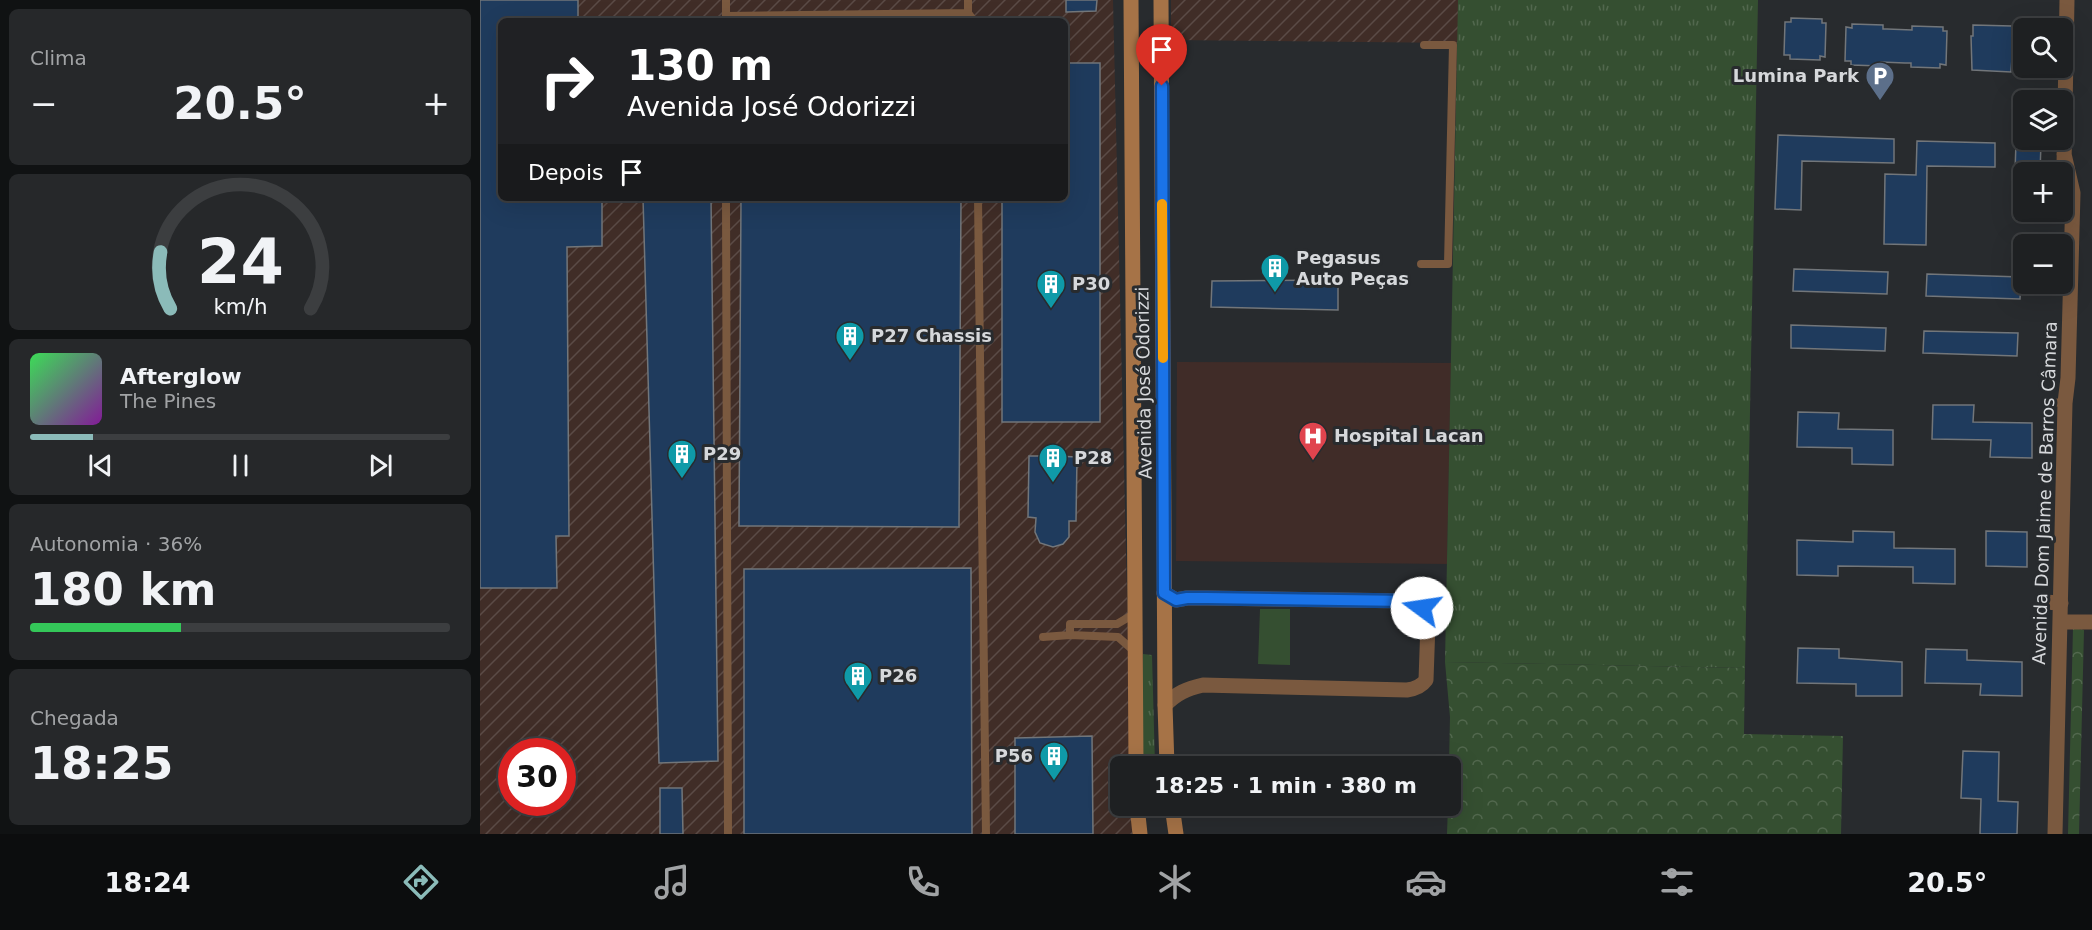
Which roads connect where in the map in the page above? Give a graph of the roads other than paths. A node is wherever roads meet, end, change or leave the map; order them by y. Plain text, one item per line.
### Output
1 (726, 0) edge
2 (968, 0) edge
3 (1131, 0) edge
4 (1161, 0) edge
5 (2067, 0) edge
6 (968, 13) junction
7 (726, 18) edge
8 (972, 18) edge
9 (1162, 44) junction
10 (1132, 45) junction
11 (1424, 45) dead end
12 (2064, 154) junction
13 (726, 201) edge
14 (978, 201) edge
15 (2062, 234) edge
16 (2071, 234) edge
17 (1421, 264) dead end
18 (2070, 294) edge
19 (2048, 402) dead end
20 (2065, 403) junction
21 (1164, 593) junction
22 (2043, 602) dead end
23 (2061, 603) junction
24 (1134, 615) junction
25 (2061, 622) junction
26 (2092, 622) edge
27 (1118, 624) junction
28 (1070, 635) junction
29 (1043, 637) dead end
30 (1118, 637) junction
31 (1134, 651) junction
32 (1165, 705) junction
33 (1136, 756) edge
34 (1167, 756) edge
35 (1138, 816) edge
36 (1173, 816) edge
37 (728, 834) edge
38 (986, 834) edge
39 (1140, 834) edge
40 (1176, 834) edge
41 (2055, 834) edge

1 - 7 lane
2 - 6 lane
3 - 10 main road, Avenida José Odorizzi
4 - 9 main road, Avenida José Odorizzi
5 - 12 street, Avenida Dom Jaime de Barros Câmara
6 - 7 lane
6 - 8 lane
9 - 10 lane
9 - 21 main road, Avenida José Odorizzi
10 - 24 main road, Avenida José Odorizzi
11 - 17 lane
12 - 15 street, Avenida Dom Jaime de Barros Câmara
12 - 16 street, Avenida Dom Jaime de Barros Câmara
13 - 37 lane
14 - 38 lane
18 - 20 street, Avenida Dom Jaime de Barros Câmara
19 - 20 lane
20 - 23 street, Avenida Dom Jaime de Barros Câmara
21 - 32 main road, Avenida José Odorizzi
21 - 32 street
22 - 23 street
23 - 25 street, Avenida Dom Jaime de Barros Câmara
24 - 27 lane
24 - 31 main road, Avenida José Odorizzi
25 - 26 street
25 - 41 street, Avenida Dom Jaime de Barros Câmara
27 - 28 lane
27 - 30 lane
28 - 29 lane
28 - 30 lane
30 - 31 lane
31 - 33 main road, Avenida José Odorizzi
32 - 34 main road, Avenida José Odorizzi
35 - 39 main road
36 - 40 main road

